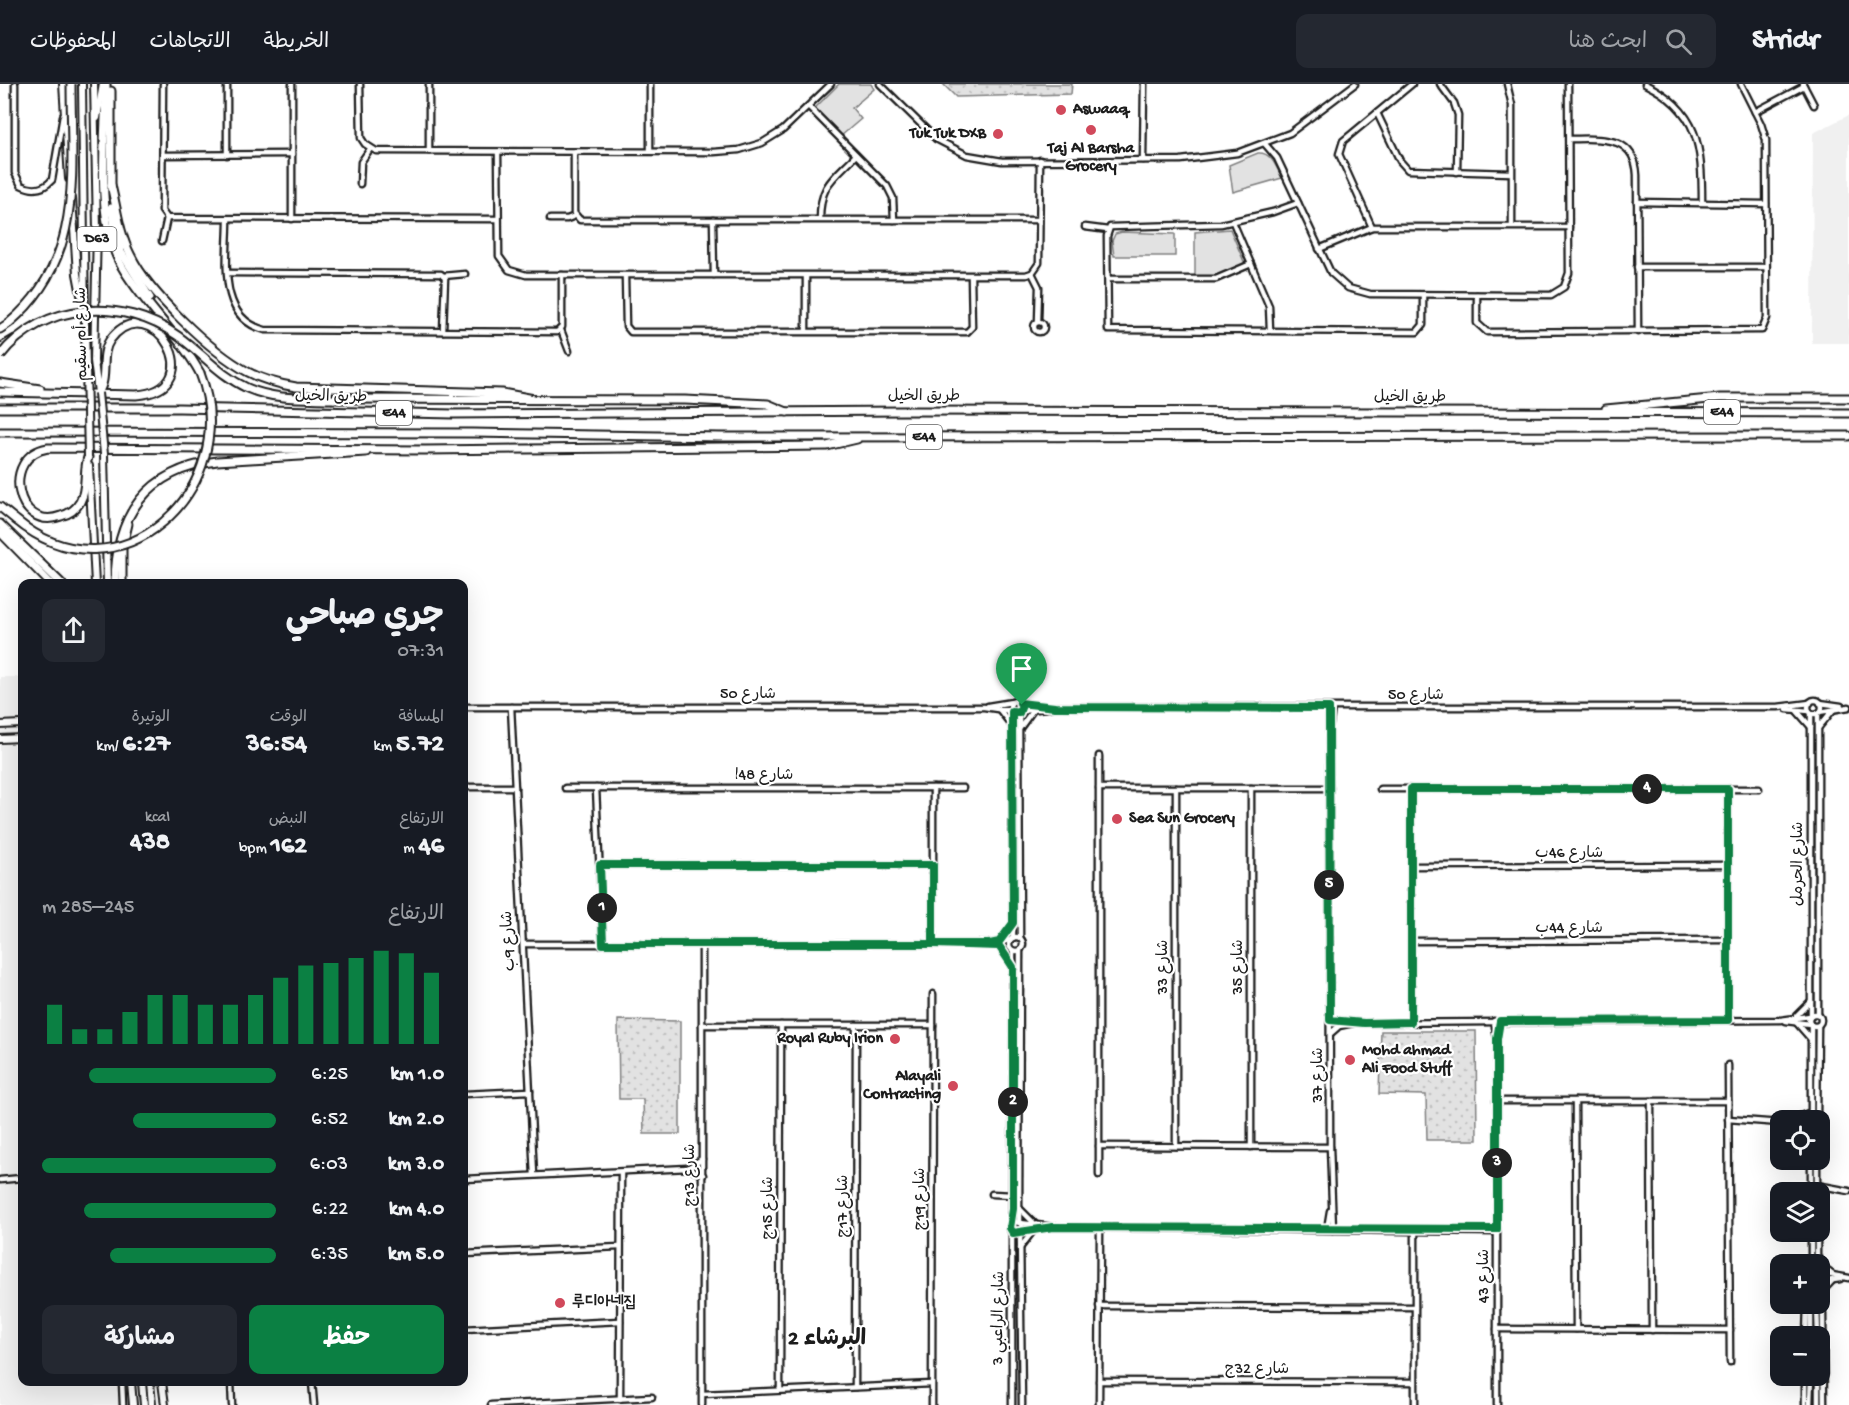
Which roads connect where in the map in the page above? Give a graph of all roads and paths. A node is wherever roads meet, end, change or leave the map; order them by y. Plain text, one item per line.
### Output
1 (15, 84) edge
2 (63, 84) edge
3 (71, 84) edge
4 (82, 84) edge
5 (94, 84) edge
6 (105, 84) edge
7 (111, 84) edge
8 (163, 84) edge
9 (227, 84) edge
10 (292, 84) edge
11 (360, 84) edge
12 (429, 84) edge
13 (650, 84) edge
14 (831, 84) edge
15 (880, 84) edge
16 (1144, 84) edge
17 (1355, 84) edge
18 (1412, 84) edge
19 (1440, 84) edge
20 (1507, 84) edge
21 (1569, 84) edge
22 (1645, 84) edge
23 (1741, 84) edge
24 (1804, 85) edge
25 (1814, 105) dead end
26 (809, 107) junction
27 (1755, 112) junction
28 (1377, 113) junction
29 (63, 116) junction
30 (95, 127) junction
31 (1569, 139) junction
32 (1276, 140) junction
33 (1265, 144) junction
34 (370, 149) junction
35 (429, 151) junction
36 (650, 151) junction
37 (498, 152) junction
38 (574, 152) junction
39 (292, 154) junction
40 (163, 155) junction
41 (227, 155) junction
42 (856, 155) junction
43 (1277, 158) junction
44 (1040, 160) junction
45 (1143, 160) junction
46 (1457, 172) junction
47 (1511, 173) junction
48 (360, 184) dead end
49 (111, 185) junction
50 (1637, 202) junction
51 (1702, 202) junction
52 (1298, 203) junction
53 (1766, 204) junction
54 (574, 216) junction
55 (167, 218) junction
56 (292, 219) junction
57 (497, 219) junction
58 (550, 219) dead end
59 (820, 219) junction
60 (228, 220) junction
61 (713, 220) junction
62 (894, 220) junction
63 (1039, 220) junction
64 (1233, 222) junction
65 (1512, 226) junction
66 (1086, 227) dead end
67 (1372, 227) junction
68 (1569, 227) junction
69 (1108, 230) junction
70 (162, 241) dead end
71 (1319, 249) junction
72 (1251, 264) junction
73 (1637, 267) junction
74 (1766, 267) junction
75 (228, 273) junction
76 (1032, 273) junction
77 (465, 274) dead end
78 (562, 275) junction
79 (714, 275) junction
80 (443, 276) junction
81 (625, 276) junction
82 (806, 276) junction
83 (971, 276) junction
84 (1108, 279) junction
85 (1423, 295) junction
86 (1477, 295) junction
87 (83, 299) junction
88 (162, 318) junction
89 (562, 321) junction
90 (1038, 322) dead end
91 (0, 329) edge
92 (561, 330) junction
93 (1270, 330) junction
94 (443, 331) junction
95 (550, 331) junction
96 (806, 331) junction
97 (1638, 332) junction
98 (15, 339) junction
99 (0, 348) edge
100 (569, 351) dead end
101 (0, 356) edge
102 (0, 383) edge
103 (0, 392) edge
104 (69, 393) junction
105 (98, 393) junction
106 (1849, 397) edge
107 (534, 399) junction
108 (0, 408) edge
109 (788, 412) junction
110 (1595, 412) junction
111 (1849, 413) edge
112 (0, 432) edge
113 (1849, 436) edge
114 (861, 437) junction
115 (372, 449) junction
116 (88, 457) junction
117 (136, 506) junction
118 (0, 507) edge
119 (0, 524) edge
120 (0, 532) edge
121 (46, 579) edge
122 (57, 579) edge
123 (95, 579) edge
124 (107, 579) edge
125 (116, 579) edge
126 (122, 579) edge
127 (1012, 702) junction
128 (1020, 703) junction
129 (1810, 703) junction
130 (1820, 703) junction
131 (468, 707) edge
132 (511, 707) junction
133 (984, 707) junction
134 (1055, 707) junction
135 (1778, 707) junction
136 (1849, 707) edge
137 (1330, 708) junction
138 (999, 709) junction
139 (1034, 709) junction
140 (1794, 710) junction
141 (1834, 710) junction
142 (1012, 712) junction
143 (1020, 712) junction
144 (1810, 712) junction
145 (1819, 712) junction
146 (18, 724) edge
147 (0, 725) edge
148 (1811, 728) junction
149 (1016, 729) junction
150 (1818, 729) junction
151 (18, 738) edge
152 (0, 739) edge
153 (1100, 756) dead end
154 (468, 787) edge
155 (515, 787) junction
156 (566, 788) dead end
157 (596, 788) junction
158 (933, 788) junction
159 (963, 788) dead end
160 (1100, 788) junction
161 (1176, 788) junction
162 (1251, 788) junction
163 (1330, 788) junction
164 (1380, 789) dead end
165 (1411, 789) junction
166 (1728, 789) junction
167 (1759, 789) dead end
168 (600, 865) junction
169 (933, 865) junction
170 (1728, 865) junction
171 (1411, 866) junction
172 (1013, 923) junction
173 (1020, 938) junction
174 (1012, 939) junction
175 (1411, 940) junction
176 (1728, 940) junction
177 (523, 944) junction
178 (603, 944) junction
179 (702, 944) junction
180 (933, 944) junction
181 (999, 944) junction
182 (1011, 950) junction
183 (1020, 951) junction
184 (1013, 967) junction
185 (933, 994) dead end
186 (1811, 1001) junction
187 (1818, 1014) junction
188 (1811, 1015) junction
189 (1330, 1020) junction
190 (1728, 1020) junction
191 (1796, 1020) junction
192 (1494, 1021) junction
193 (1500, 1021) junction
194 (1359, 1022) junction
195 (1411, 1022) junction
196 (1810, 1024) junction
197 (702, 1025) junction
198 (781, 1025) junction
199 (856, 1025) junction
200 (933, 1025) junction
201 (1818, 1026) junction
202 (1331, 1033) junction
203 (1497, 1039) junction
204 (1811, 1043) junction
205 (1728, 1065) dead end
206 (530, 1090) junction
207 (468, 1094) edge
208 (1496, 1101) junction
209 (1575, 1101) junction
210 (1651, 1101) junction
211 (1728, 1101) junction
212 (1811, 1110) edge
213 (1817, 1110) edge
214 (1728, 1119) junction
215 (1770, 1122) edge
216 (1099, 1146) junction
217 (1176, 1146) junction
218 (1251, 1147) junction
219 (1330, 1147) junction
220 (702, 1160) junction
221 (688, 1168) junction
222 (621, 1172) junction
223 (534, 1175) junction
224 (703, 1175) junction
225 (1099, 1175) dead end
226 (18, 1178) edge
227 (468, 1179) edge
228 (0, 1180) edge
229 (1830, 1187) edge
230 (1849, 1191) edge
231 (992, 1194) dead end
232 (1013, 1195) junction
233 (1019, 1206) junction
234 (1330, 1208) junction
235 (1012, 1223) junction
236 (1019, 1223) junction
237 (1036, 1228) junction
238 (1100, 1228) junction
239 (1327, 1230) junction
240 (1333, 1230) junction
241 (1415, 1230) junction
242 (1497, 1231) junction
243 (1012, 1232) junction
244 (1020, 1232) junction
245 (620, 1247) junction
246 (1019, 1250) junction
247 (468, 1254) edge
248 (1830, 1274) edge
249 (1830, 1277) edge
250 (1835, 1278) junction
251 (1849, 1278) edge
252 (1830, 1279) edge
253 (1830, 1283) edge
254 (1099, 1306) junction
255 (1415, 1307) junction
256 (1823, 1314) edge
257 (620, 1321) junction
258 (468, 1329) edge
259 (1497, 1329) junction
260 (1576, 1329) junction
261 (1652, 1330) junction
262 (1730, 1330) junction
263 (1730, 1362) dead end
264 (1099, 1382) junction
265 (1415, 1382) junction
266 (932, 1384) junction
267 (122, 1386) edge
268 (131, 1386) edge
269 (142, 1386) edge
270 (150, 1386) edge
271 (163, 1386) edge
272 (231, 1386) edge
273 (312, 1386) edge
274 (1805, 1386) edge
275 (1811, 1386) edge
276 (1818, 1386) edge
277 (855, 1387) junction
278 (780, 1390) junction
279 (702, 1394) junction
280 (652, 1397) dead end
281 (620, 1399) junction
282 (123, 1405) edge
283 (133, 1405) edge
284 (144, 1405) edge
285 (152, 1405) edge
286 (165, 1405) edge
287 (232, 1405) edge
288 (314, 1405) edge
289 (491, 1405) edge
290 (702, 1405) edge
291 (932, 1405) edge
292 (1012, 1405) edge
293 (1022, 1405) edge
294 (1099, 1405) edge
295 (1415, 1405) edge
296 (1497, 1405) edge
297 (1805, 1405) edge
298 (1810, 1405) edge
299 (1818, 1405) edge
300 (1824, 1405) edge

1 - 29 street
2 - 29 main road
3 - 91 highway, bridge
4 - 87 main road, شارع أم سقيم / D63
5 - 30 main road, شارع أم سقيم / D63
6 - 30 main road
6 - 88 highway
7 - 49 highway
8 - 40 street
9 - 41 street
10 - 39 street
11 - 34 street
12 - 35 street
13 - 36 street
14 - 26 street
15 - 44 street
16 - 45 street
17 - 32 street
18 - 28 street
19 - 46 street
20 - 47 street
21 - 31 street
22 - 51 street
23 - 27 street
24 - 25 street
24 - 27 street
26 - 36 street
26 - 42 street
27 - 53 street
28 - 46 street
28 - 67 street
29 - 87 main road
30 - 105 main road, شارع أم سقيم / D63
31 - 50 street
31 - 68 street
32 - 33 street
32 - 43 street
33 - 43 street
33 - 45 street
34 - 35 street
34 - 48 street
35 - 37 street
36 - 38 street
37 - 38 street
37 - 57 street
38 - 54 street
39 - 41 street
39 - 56 street
40 - 41 street
40 - 55 street
42 - 59 street
42 - 62 street
43 - 52 street
44 - 45 street
44 - 63 street
46 - 47 street
47 - 65 street
49 - 88 highway
49 - 107 highway
50 - 51 street
50 - 73 street
51 - 53 street
52 - 64 street
52 - 71 street
53 - 74 street
54 - 58 street
54 - 61 street
55 - 60 street
55 - 70 street
56 - 57 street
56 - 60 street
57 - 78 street
59 - 61 street
59 - 62 street
60 - 75 street
61 - 79 street
62 - 63 street
63 - 76 street
64 - 69 street
64 - 72 street
65 - 67 street
65 - 68 street
66 - 69 street
67 - 71 street
68 - 86 street
69 - 84 street
71 - 85 street
72 - 84 street
72 - 93 street
73 - 74 street
73 - 97 street
74 - 97 street
75 - 80 street
75 - 94 street
76 - 83 street
76 - 90 street
77 - 80 street
78 - 81 street
78 - 89 street
79 - 81 street
79 - 82 street
80 - 94 street
81 - 96 street
82 - 83 street
82 - 96 street
83 - 96 street
84 - 93 street
85 - 86 street
85 - 93 street
86 - 97 street
87 - 116 main road, شارع أم سقيم / D63, bridge
88 - 118 highway, bridge
89 - 92 street
89 - 95 street
92 - 95 street
92 - 100 street
94 - 95 street
98 - 99 highway, bridge
98 - 101 highway, bridge
98 - 107 highway, bridge
102 - 104 highway
103 - 104 highway
104 - 105 highway
105 - 124 main road, شارع أم سقيم / D63, bridge
106 - 110 highway
107 - 109 highway
108 - 109 highway, طريق الخيل / E44
109 - 110 highway, طريق الخيل / E44
110 - 111 highway, طريق الخيل / E44
112 - 114 highway, طريق الخيل / E44
113 - 114 highway, طريق الخيل / E44
114 - 115 highway
115 - 116 highway
115 - 117 highway
116 - 123 main road, شارع أم سقيم / D63
117 - 125 highway
117 - 126 highway
119 - 122 highway
120 - 121 highway
127 - 128 street, شارع 50
127 - 133 street, شارع 50
127 - 142 street
128 - 134 street, شارع 50
128 - 143 street
129 - 130 street, شارع 50
129 - 135 street, شارع 50
129 - 144 street, شارع الحرمل
130 - 136 street, شارع 50
130 - 145 street, شارع الحرمل
131 - 132 street, شارع 50
132 - 133 street, شارع 50
132 - 155 street, شارع 9ب
133 - 138 street, شارع 50
134 - 137 street, شارع 50
134 - 139 street, شارع 50
135 - 137 street, شارع 50
135 - 140 street, شارع 50
136 - 141 street, شارع 50
137 - 163 street, شارع 37
138 - 142 street, شارع 50
138 - 149 street
139 - 143 street, شارع 50
139 - 149 street
140 - 144 street, شارع 50
140 - 148 street
141 - 145 street, شارع 50
141 - 150 street
142 - 143 street, شارع 50
142 - 149 street
143 - 149 street
144 - 145 street, شارع 50
144 - 148 street, شارع الحرمل
145 - 150 street, شارع الحرمل
146 - 147 main road
148 - 186 street, شارع الحرمل
149 - 172 street
149 - 173 street
150 - 187 street, شارع الحرمل
151 - 152 main road
153 - 160 street
154 - 155 street
155 - 177 street, شارع 9ب
156 - 157 street, شارع 48ا
157 - 158 street, شارع 48ا
157 - 168 street
158 - 159 street, شارع 48ا
158 - 169 street
160 - 161 street
160 - 216 street
161 - 162 street
161 - 217 street, شارع 33
162 - 163 street
162 - 218 street, شارع 35
163 - 189 street, شارع 37
164 - 165 street
165 - 166 street
165 - 171 street
166 - 167 street
166 - 170 street
168 - 169 street
168 - 178 street
169 - 180 street
170 - 171 street, شارع 46ب
170 - 176 street
171 - 175 street
172 - 174 street
172 - 181 street
173 - 174 street
173 - 183 street
174 - 181 street
174 - 182 street
175 - 176 street, شارع 44ب
175 - 195 street
176 - 190 street
177 - 178 street
177 - 206 street, شارع 9ب
178 - 179 street
179 - 180 street
179 - 197 street, شارع 13ج
180 - 181 street
181 - 182 street
181 - 184 street
182 - 183 street
182 - 184 street
183 - 233 street
184 - 232 street
185 - 200 street, شارع 19ج
186 - 188 street, شارع الحرمل
186 - 191 street
187 - 188 street
187 - 201 street, شارع الحرمل
188 - 191 street
188 - 196 street, شارع الحرمل
189 - 194 street
189 - 202 street, شارع 37
190 - 191 street
190 - 193 street
191 - 196 street
191 - 204 street
192 - 193 street
192 - 195 street
192 - 203 street, شارع 43
193 - 203 street, شارع 43
194 - 195 street
194 - 202 street
196 - 201 street
196 - 204 street
197 - 198 street
197 - 220 street, شارع 13ج
198 - 199 street
198 - 278 street, شارع 15ج
199 - 200 street
199 - 277 street, شارع 17ج
200 - 266 street, شارع 19ج
201 - 213 street
202 - 219 street, شارع 37
203 - 208 street, شارع 43
204 - 212 street
205 - 211 street
206 - 207 street
206 - 223 street, شارع 9ب
208 - 209 street
208 - 242 street, شارع 43
209 - 210 street
209 - 260 street
210 - 211 street
210 - 261 street
211 - 214 street
214 - 215 street
214 - 262 street
216 - 217 street
216 - 225 street
217 - 218 street
218 - 219 street
219 - 234 street, شارع 37
220 - 221 street
220 - 224 street, شارع 13ج
221 - 222 street
221 - 224 street
222 - 223 street
222 - 245 street
223 - 227 street
224 - 279 street, شارع 13ج
226 - 228 street
229 - 230 street
231 - 232 street
232 - 235 street
233 - 236 street
233 - 237 street
234 - 239 street, شارع 37
234 - 240 street, شارع 37
235 - 236 street
235 - 243 street, شارع الراعبي 3
236 - 237 street
236 - 244 street, شارع الراعبي 3
237 - 238 street
237 - 244 street
237 - 246 street
238 - 239 street
238 - 254 street
239 - 240 street
240 - 241 street
241 - 242 street
241 - 255 street
242 - 259 street, شارع 43
243 - 244 street
243 - 292 street, شارع الراعبي 3
244 - 246 street, شارع الراعبي 3
245 - 247 street
245 - 257 street
246 - 293 street, شارع الراعبي 3
248 - 250 street
249 - 250 street
250 - 251 street
250 - 252 street
250 - 253 street
254 - 255 street
254 - 264 street
255 - 265 street
256 - 300 street
257 - 258 street
257 - 281 street
259 - 260 street
259 - 296 street, شارع 43
260 - 261 street
261 - 262 street
262 - 263 street
264 - 265 street, شارع 32ج
264 - 294 street
265 - 295 street
266 - 277 street
266 - 291 street, شارع 19ج
267 - 282 street
268 - 283 main road
269 - 284 main road
270 - 285 main road
271 - 286 main road
272 - 287 street
273 - 288 street
274 - 297 street
275 - 298 street
276 - 299 street
277 - 278 street
278 - 279 street
279 - 290 street, شارع 13ج
280 - 281 street
281 - 289 street

